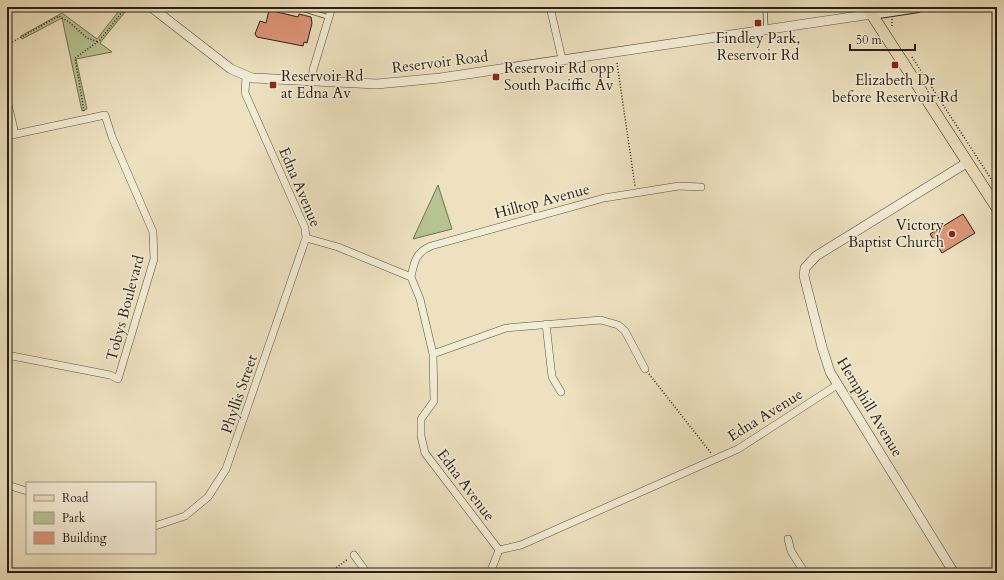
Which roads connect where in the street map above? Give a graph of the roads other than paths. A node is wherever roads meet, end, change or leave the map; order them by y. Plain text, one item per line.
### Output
1 (151, 7) edge
2 (296, 7) edge
3 (332, 7) edge
4 (550, 7) edge
5 (766, 7) edge
6 (918, 7) edge
7 (869, 11) edge
8 (328, 17) junction
9 (766, 30) junction
10 (562, 59) junction
11 (246, 76) junction
12 (312, 82) junction
13 (7, 100) edge
14 (11, 135) edge
15 (968, 162) junction
16 (701, 187) dead end
17 (997, 208) edge
18 (306, 238) junction
19 (411, 277) junction
20 (546, 324) junction
21 (433, 354) junction
22 (7, 355) edge
23 (645, 369) road end
24 (837, 385) junction
25 (561, 392) dead end
26 (7, 485) edge
27 (26, 491) edge
28 (156, 526) edge
29 (788, 539) dead end
30 (499, 550) junction
31 (354, 555) road end
32 (368, 573) edge
33 (490, 573) edge
34 (805, 573) edge
35 (954, 573) edge

1 - 11 street, Reservoir Road
2 - 8 lane
3 - 8 street
4 - 10 street
5 - 9 lane
6 - 7 main road
7 - 9 street, Reservoir Road
7 - 15 main road
8 - 12 street
9 - 10 street, Reservoir Road
10 - 12 street, Reservoir Road
11 - 12 street, Reservoir Road
11 - 18 street, Edna Avenue
13 - 14 street
14 - 22 street, Tobys Boulevard
15 - 17 main road
15 - 24 street, Hemphill Avenue
16 - 19 street, Hilltop Avenue
18 - 19 street, Edna Avenue
18 - 28 street, Phyllis Street
19 - 21 street, Edna Avenue
20 - 21 street
20 - 23 street
20 - 25 street
21 - 30 street, Edna Avenue
24 - 30 street, Edna Avenue
24 - 35 street, Hemphill Avenue
26 - 27 street
29 - 34 street
30 - 33 street
31 - 32 street

